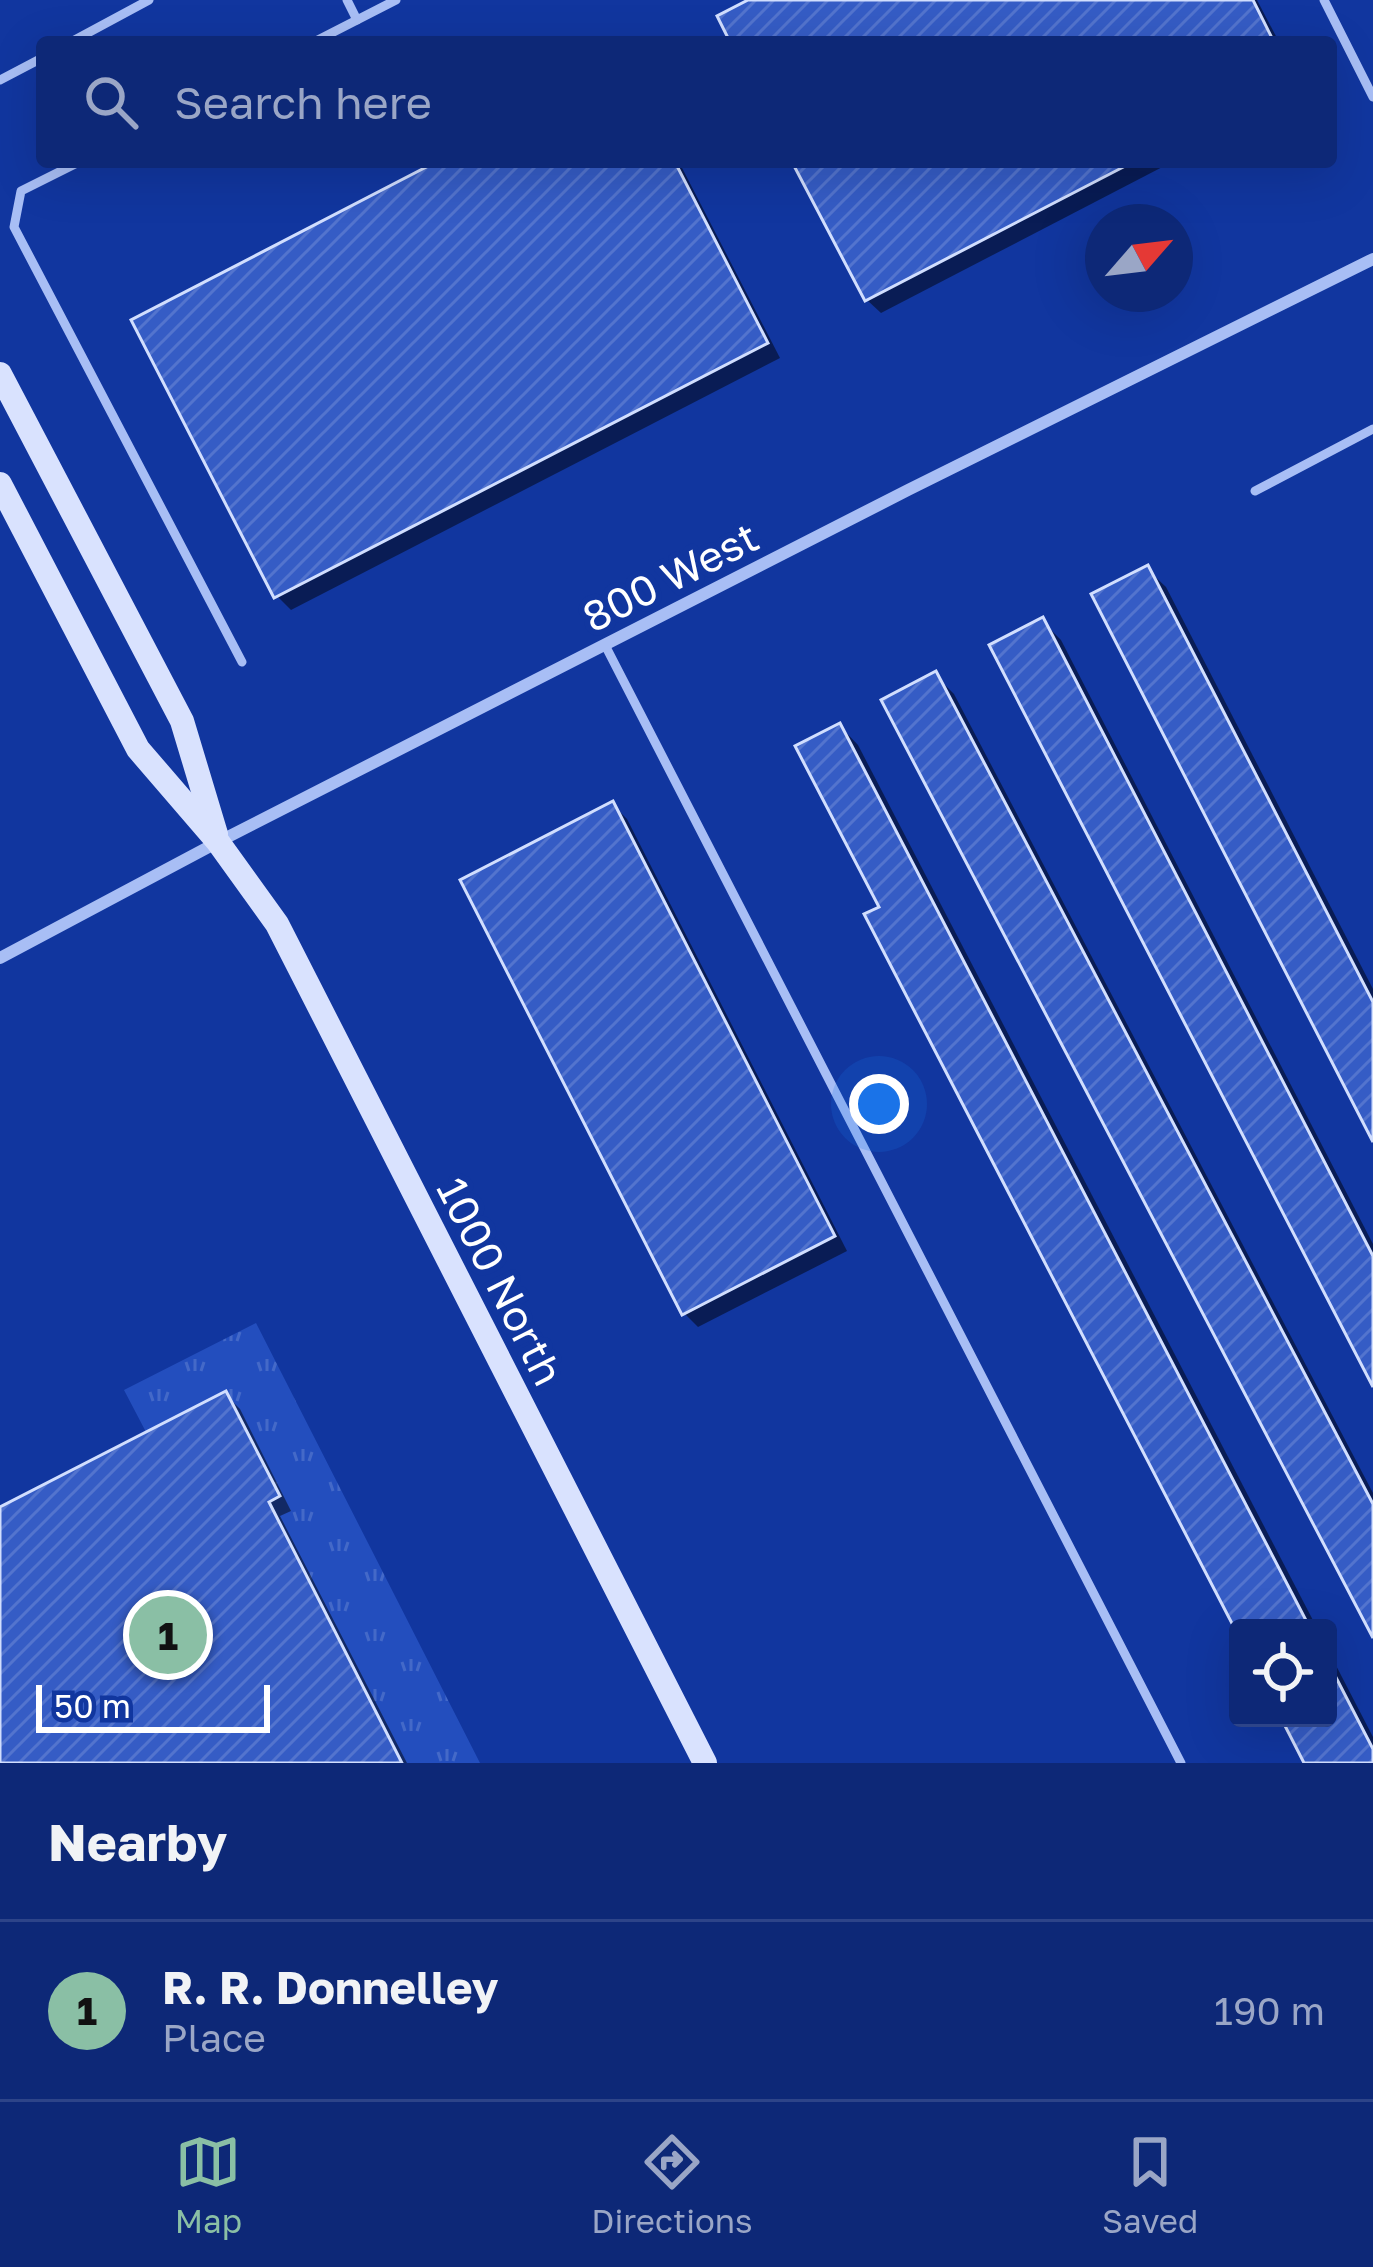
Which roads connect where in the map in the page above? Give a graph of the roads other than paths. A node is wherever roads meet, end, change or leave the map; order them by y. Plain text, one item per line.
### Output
1 (149, 0) edge
2 (347, 0) edge
3 (396, 0) edge
4 (1324, 0) edge
5 (357, 20) junction
6 (82, 36) edge
7 (326, 36) edge
8 (36, 61) edge
9 (0, 80) edge
10 (1373, 97) edge
11 (67, 168) edge
12 (1373, 260) edge
13 (0, 374) edge
14 (1373, 429) edge
15 (0, 484) edge
16 (1255, 491) dead end
17 (606, 646) junction
18 (242, 662) dead end
19 (218, 842) junction
20 (0, 958) edge
21 (705, 1763) edge
22 (1181, 1763) edge

1 - 6 lane
2 - 5 lane
3 - 5 lane
4 - 10 lane
5 - 7 lane
8 - 9 lane
11 - 18 lane
12 - 17 street, 800 West
13 - 19 street, 1000 North
14 - 16 lane
15 - 19 street, 1000 North
17 - 19 street, 800 West
17 - 22 lane
19 - 20 street, 800 West
19 - 21 street, 1000 North

